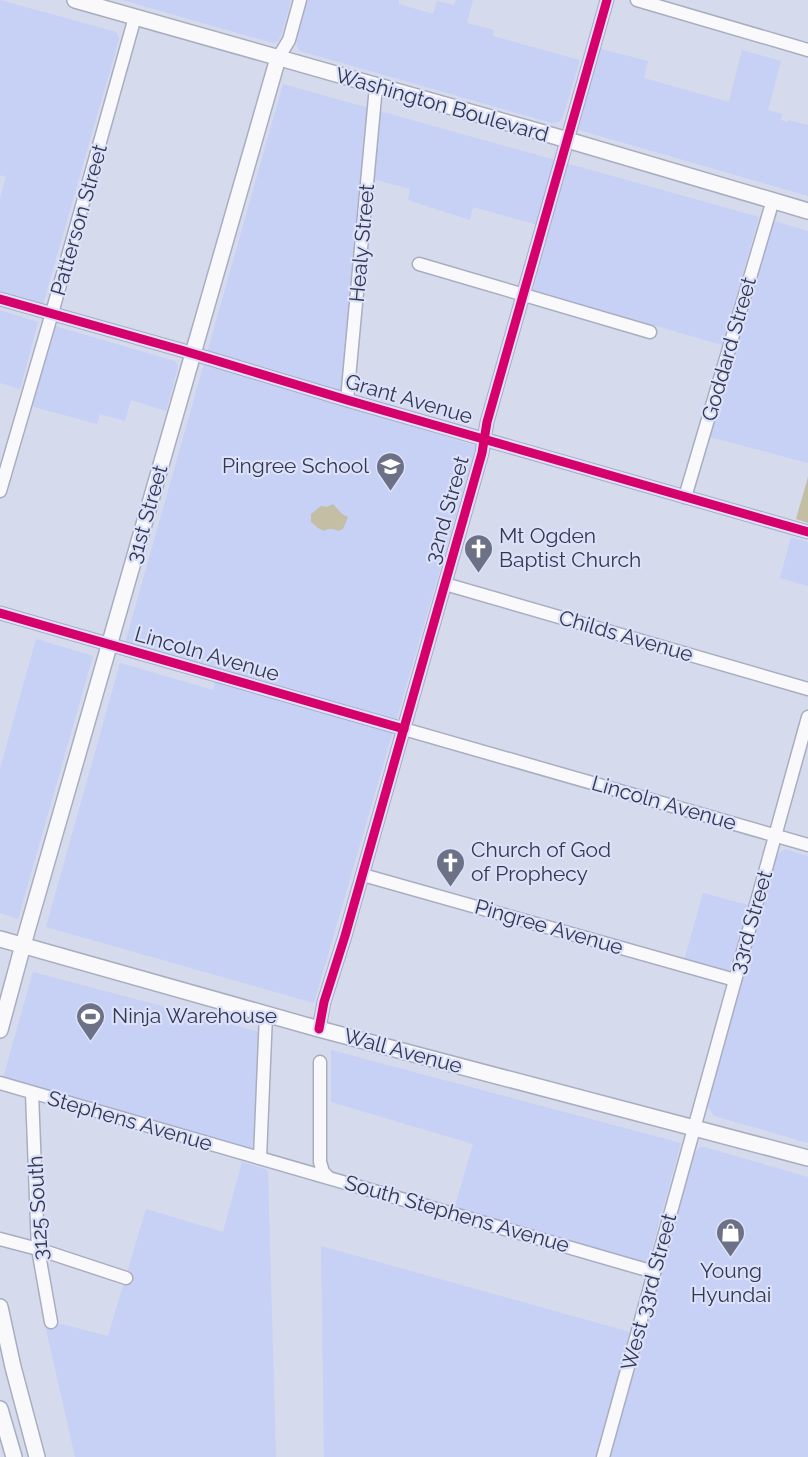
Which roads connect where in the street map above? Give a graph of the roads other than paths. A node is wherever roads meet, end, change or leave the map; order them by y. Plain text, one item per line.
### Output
1 (75, 0) edge
2 (300, 0) edge
3 (607, 0) edge
4 (637, 0) edge
5 (135, 17) junction
6 (808, 50) edge
7 (278, 58) junction
8 (376, 86) junction
9 (567, 141) junction
10 (773, 200) junction
11 (808, 211) edge
12 (419, 264) dead end
13 (523, 295) junction
14 (0, 299) edge
15 (52, 313) junction
16 (650, 332) dead end
17 (193, 354) junction
18 (347, 400) junction
19 (484, 440) junction
20 (0, 491) edge
21 (685, 498) junction
22 (808, 532) edge
23 (445, 584) junction
24 (0, 613) edge
25 (110, 645) junction
26 (808, 689) edge
27 (808, 717) edge
28 (404, 729) junction
29 (775, 835) junction
30 (808, 844) edge
31 (363, 875) junction
32 (0, 939) edge
33 (23, 945) junction
34 (735, 980) junction
35 (266, 1014) junction
36 (319, 1029) junction
37 (0, 1030) edge
38 (320, 1062) dead end
39 (0, 1083) edge
40 (32, 1093) junction
41 (694, 1127) junction
42 (260, 1158) junction
43 (808, 1158) edge
44 (327, 1176) junction
45 (0, 1239) edge
46 (38, 1249) junction
47 (654, 1272) junction
48 (126, 1278) dead end
49 (0, 1307) edge
50 (51, 1322) dead end
51 (0, 1409) edge
52 (14, 1457) edge
53 (37, 1457) edge
54 (603, 1457) edge

1 - 5 main road, Washington Boulevard
2 - 7 street, 31st Street
3 - 9 street, 32nd Street
4 - 6 street
5 - 7 main road, Washington Boulevard
5 - 15 street, Patterson Street
7 - 8 main road, Washington Boulevard
7 - 17 main road, 31st Street
8 - 9 main road, Washington Boulevard
8 - 18 street, Healy Street
9 - 10 main road, Washington Boulevard
9 - 13 street, 32nd Street
10 - 11 main road, Washington Boulevard
10 - 21 street, Goddard Street
12 - 13 street
13 - 16 street
13 - 19 street, 32nd Street
14 - 15 street, Grant Avenue
15 - 17 street, Grant Avenue
15 - 20 street, Patterson Street
17 - 18 street, Grant Avenue
17 - 25 main road, 31st Street
18 - 19 street, Grant Avenue
19 - 21 street, Grant Avenue
19 - 23 street, 32nd Street
21 - 22 street, Grant Avenue
23 - 26 street, Childs Avenue
23 - 28 street, 32nd Street
24 - 25 street, Lincoln Avenue
25 - 28 street, Lincoln Avenue
25 - 33 main road, 31st Street
27 - 29 street, 33rd Street
28 - 29 street, Lincoln Avenue
28 - 31 street, 32nd Street
29 - 30 street, Lincoln Avenue
29 - 34 street, 33rd Street
31 - 34 street, Pingree Avenue
31 - 36 street, 32nd Street
32 - 33 main road, Wall Avenue
33 - 35 main road, Wall Avenue
33 - 37 main road, 31st Street
34 - 41 street, 33rd Street
35 - 36 main road, Wall Avenue
35 - 42 street
36 - 41 main road, Wall Avenue
38 - 44 street
39 - 40 street, Stephens Avenue
40 - 42 street, Stephens Avenue
40 - 46 street, 3125 South
41 - 43 main road, Wall Avenue
41 - 47 street, West 33rd Street
42 - 44 street, South Stephens Avenue
44 - 47 street, South Stephens Avenue
45 - 46 street
46 - 48 street
46 - 50 street, 3125 South
47 - 54 street, West 33rd Street
49 - 53 main road
51 - 52 main road

